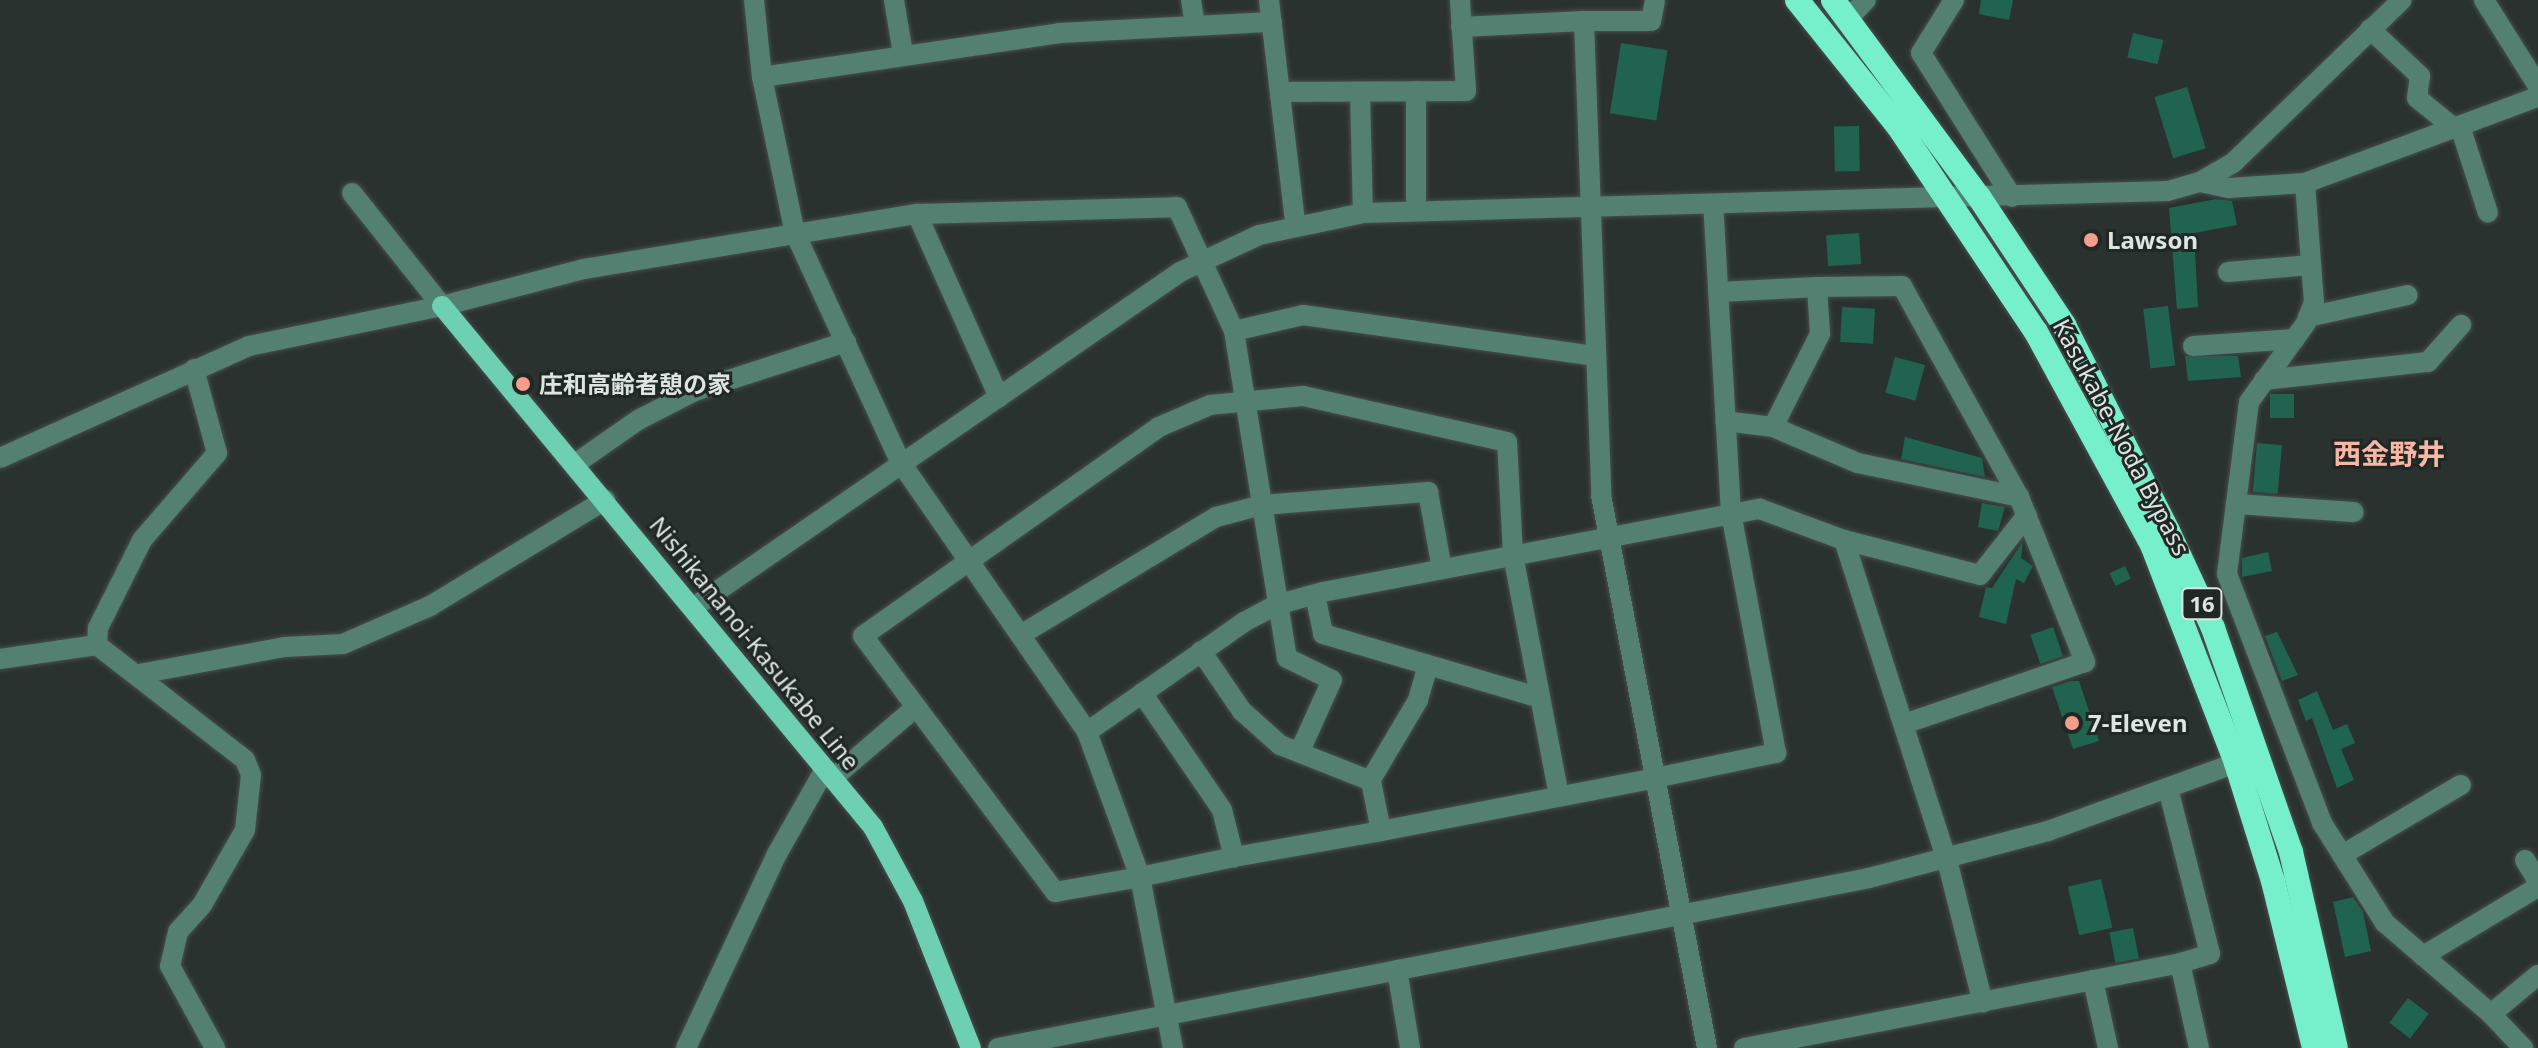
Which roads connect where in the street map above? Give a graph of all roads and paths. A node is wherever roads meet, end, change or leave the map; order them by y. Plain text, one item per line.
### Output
1 (754, 0) edge
2 (894, 0) edge
3 (1191, 0) edge
4 (1269, 0) edge
5 (1460, 0) edge
6 (1655, 0) edge
7 (1797, 0) edge
8 (1866, 0) edge
9 (1954, 0) edge
10 (2375, 0) edge
11 (2484, 0) edge
12 (2400, 3) edge
13 (1841, 9) edge
14 (1584, 21) junction
15 (1272, 22) junction
16 (1195, 26) junction
17 (1461, 27) junction
18 (2370, 29) junction
19 (903, 54) junction
20 (762, 77) junction
21 (2538, 86) edge
22 (1416, 91) junction
23 (1280, 92) junction
24 (1360, 93) junction
25 (2538, 97) edge
26 (2457, 127) junction
27 (2200, 182) junction
28 (2305, 183) junction
29 (352, 193) dead end
30 (1947, 197) junction
31 (1979, 197) junction
32 (2012, 197) junction
33 (1713, 205) junction
34 (1590, 207) junction
35 (1416, 210) junction
36 (1363, 213) junction
37 (2488, 213) dead end
38 (917, 214) junction
39 (1295, 223) junction
40 (795, 233) junction
41 (1202, 260) junction
42 (2311, 265) junction
43 (2228, 272) dead end
44 (1817, 287) junction
45 (1718, 292) junction
46 (2408, 295) dead end
47 (442, 306) junction
48 (2308, 317) junction
49 (2461, 325) dead end
50 (1234, 331) junction
51 (2295, 339) junction
52 (846, 342) junction
53 (2193, 346) dead end
54 (1594, 356) junction
55 (194, 369) junction
56 (2264, 380) junction
57 (999, 397) junction
58 (1246, 398) junction
59 (1725, 421) junction
60 (1773, 427) junction
61 (0, 458) edge
62 (901, 463) junction
63 (575, 464) junction
64 (605, 500) junction
65 (2236, 504) junction
66 (1262, 505) junction
67 (2023, 506) junction
68 (2354, 512) dead end
69 (1731, 513) junction
70 (1607, 538) junction
71 (1844, 540) junction
72 (1513, 555) junction
73 (969, 563) junction
74 (1442, 569) junction
75 (1315, 595) junction
76 (1276, 605) junction
77 (694, 607) junction
78 (1022, 634) junction
79 (97, 645) junction
80 (1201, 651) junction
81 (0, 659) edge
82 (1427, 668) junction
83 (139, 674) junction
84 (1142, 693) junction
85 (1540, 698) junction
86 (916, 707) junction
87 (1904, 724) junction
88 (1087, 732) junction
89 (1300, 751) junction
90 (2236, 763) junction
91 (829, 774) junction
92 (1655, 778) junction
93 (1370, 781) junction
94 (2461, 785) dead end
95 (2168, 788) junction
96 (1559, 796) junction
97 (1381, 831) junction
98 (2342, 855) junction
99 (1234, 857) junction
100 (1947, 860) junction
101 (2525, 860) dead end
102 (1140, 877) junction
103 (2538, 885) edge
104 (1682, 915) junction
105 (2423, 956) junction
106 (2180, 963) junction
107 (1397, 970) junction
108 (2538, 975) edge
109 (2093, 980) junction
110 (1983, 1003) junction
111 (1167, 1013) junction
112 (2491, 1014) junction
113 (1830, 1040) edge
114 (2518, 1046) edge
115 (215, 1048) edge
116 (686, 1048) edge
117 (971, 1048) edge
118 (998, 1048) edge
119 (1173, 1048) edge
120 (1410, 1048) edge
121 (1707, 1048) edge
122 (1744, 1048) edge
123 (2108, 1048) edge
124 (2199, 1048) edge
125 (2314, 1048) edge
126 (2336, 1048) edge

1 - 20 street
2 - 19 street
3 - 16 street
4 - 15 street
5 - 17 street
6 - 14 street
7 - 30 highway, Kasukabe-Noda Bypass / 16
8 - 13 street
9 - 32 street
10 - 12 street
11 - 21 street
12 - 18 street
13 - 31 highway, Kasukabe-Noda Bypass / 16
14 - 17 street
14 - 34 street
15 - 16 street
15 - 23 street
16 - 19 street
17 - 22 street
18 - 26 street
18 - 27 street
19 - 20 street
20 - 40 street
22 - 24 street
22 - 35 street
23 - 24 street
23 - 39 street
24 - 36 street
25 - 26 street
26 - 28 street
26 - 37 street
27 - 28 street
27 - 32 street
28 - 42 street
29 - 47 street
30 - 31 street
30 - 33 street
30 - 90 highway, Kasukabe-Noda Bypass / 16
31 - 32 street
31 - 126 highway, Kasukabe-Noda Bypass / 16
33 - 34 street
33 - 45 street
34 - 35 street
34 - 54 street
35 - 36 street
36 - 39 street
38 - 40 street
38 - 41 street
38 - 57 street
39 - 41 street
40 - 47 street
40 - 52 street
41 - 50 street
41 - 57 street
42 - 43 street
42 - 48 street
44 - 45 street
44 - 60 street
44 - 67 street
45 - 59 street
46 - 48 street
47 - 55 street
47 - 63 main road, Nishikananoi-Kasukabe Line
48 - 51 street
49 - 56 street
50 - 54 street
50 - 58 street
51 - 53 street
51 - 56 street
52 - 62 street
52 - 63 street
54 - 70 street
55 - 61 street
55 - 79 street
56 - 65 street
57 - 62 street
58 - 66 street
58 - 72 street
58 - 73 street
59 - 60 street
59 - 69 street
60 - 67 street
62 - 73 street
62 - 77 street
63 - 64 main road, Nishikananoi-Kasukabe Line
64 - 77 main road, Nishikananoi-Kasukabe Line
64 - 83 street
65 - 68 street
65 - 98 street
66 - 74 street
66 - 76 street
66 - 78 street
67 - 71 street
67 - 87 street
69 - 70 street
69 - 71 street
69 - 92 street
70 - 72 street
70 - 92 street
71 - 87 street
72 - 74 street
72 - 85 street
73 - 78 street
73 - 86 street
74 - 75 street
75 - 76 street
75 - 82 street
76 - 80 street
76 - 89 street
77 - 91 main road, Nishikananoi-Kasukabe Line
78 - 88 street
79 - 81 street
79 - 83 street
80 - 84 street
80 - 89 street
82 - 85 street
82 - 93 street
83 - 115 street
84 - 88 street
84 - 99 street
85 - 96 street
86 - 91 street
86 - 102 street
87 - 100 street
88 - 102 street
89 - 93 street
90 - 95 street
90 - 125 highway, Kasukabe-Noda Bypass / 16
91 - 116 street
91 - 117 main road, Nishikananoi-Kasukabe Line
92 - 96 street
92 - 104 street
93 - 97 street
94 - 98 street
95 - 100 street
95 - 106 street
96 - 97 street
97 - 99 street
98 - 105 street
99 - 102 street
100 - 104 street
100 - 110 street
101 - 103 street
102 - 111 street
103 - 105 street
104 - 107 street
104 - 121 street
105 - 112 street
106 - 109 street
106 - 124 street
107 - 111 street
107 - 120 street
108 - 112 street
109 - 110 street
109 - 123 street
110 - 113 street
111 - 118 street
111 - 119 street
112 - 114 street
113 - 122 street

